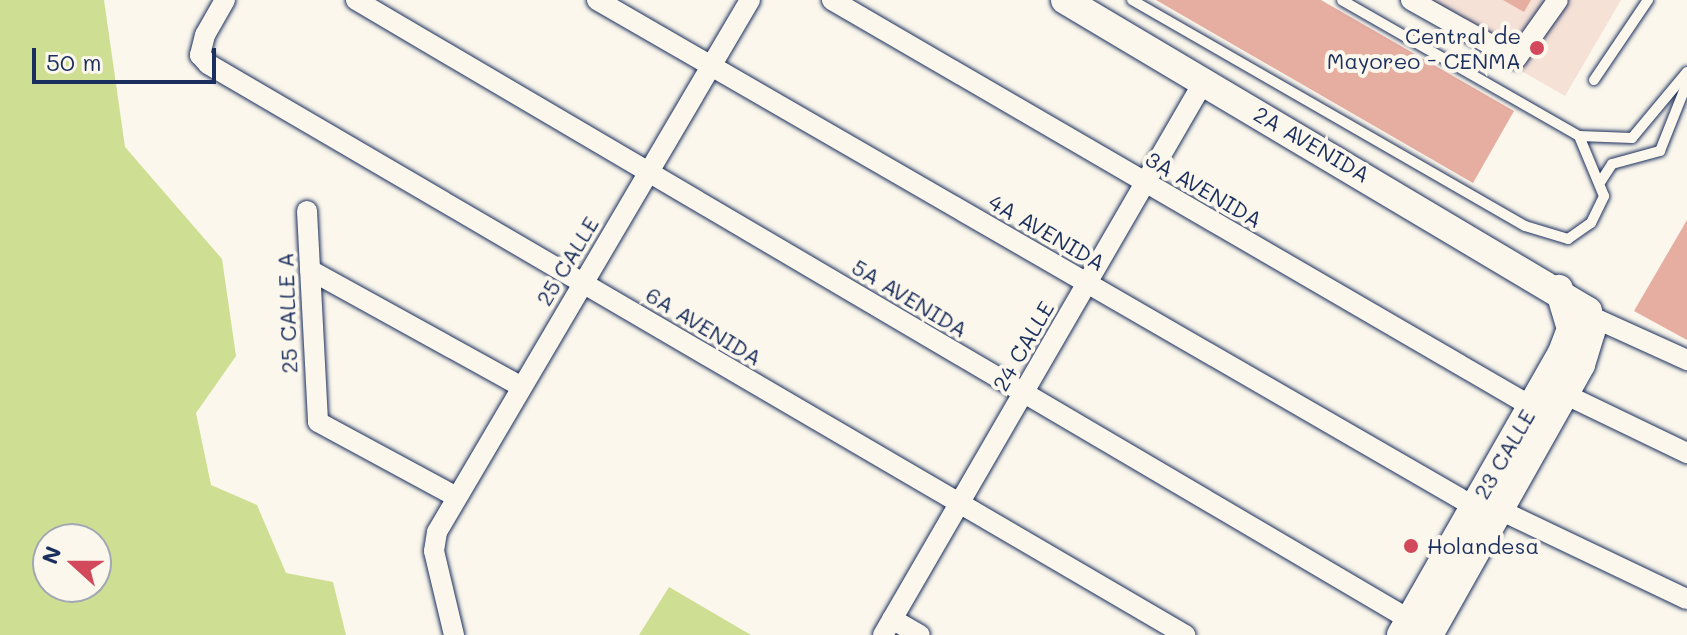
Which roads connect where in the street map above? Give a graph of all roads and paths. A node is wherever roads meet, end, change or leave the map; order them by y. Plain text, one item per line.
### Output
1 (225, 0) edge
2 (356, 0) edge
3 (597, 0) edge
4 (750, 0) edge
5 (832, 0) edge
6 (1065, 0) edge
7 (1132, 0) edge
8 (1342, 0) edge
9 (1411, 0) edge
10 (1558, 0) edge
11 (1648, 0) edge
12 (710, 66) junction
13 (1687, 72) edge
14 (1594, 80) dead end
15 (1204, 81) junction
16 (1687, 83) edge
17 (1579, 136) junction
18 (648, 171) junction
19 (1601, 181) junction
20 (1145, 182) junction
21 (307, 211) dead end
22 (310, 270) junction
23 (584, 282) junction
24 (1087, 283) junction
25 (1572, 303) junction
26 (1687, 360) edge
27 (518, 385) junction
28 (1023, 393) junction
29 (1549, 401) junction
30 (1687, 453) edge
31 (455, 496) junction
32 (958, 505) junction
33 (1486, 508) junction
34 (1687, 599) edge
35 (888, 627) edge
36 (1422, 631) edge
37 (454, 635) edge
38 (920, 635) edge
39 (1185, 635) edge

1 - 23 street, 6A AVENIDA
2 - 18 street, 5A AVENIDA
3 - 12 street, 4A AVENIDA
4 - 12 street, 25 CALLE
5 - 20 street, 3A AVENIDA
6 - 15 main road, 2A AVENIDA
7 - 19 lane
8 - 17 lane
9 - 10 street
11 - 14 lane
12 - 18 street, 25 CALLE
12 - 24 street, 4A AVENIDA
13 - 17 lane
15 - 20 street, 24 CALLE
15 - 25 main road, 2A AVENIDA
16 - 19 lane
17 - 19 lane
18 - 23 street, 25 CALLE
18 - 28 street, 5A AVENIDA
20 - 24 street, 24 CALLE
20 - 29 street, 3A AVENIDA
21 - 22 street, 25 CALLE A
22 - 27 street
22 - 31 street, 25 CALLE A
23 - 27 street, 25 CALLE
23 - 32 street, 6A AVENIDA
24 - 28 street, 24 CALLE
24 - 33 street, 4A AVENIDA
25 - 26 street, 2A AVENIDA
25 - 29 main road, 23 CALLE
27 - 31 street, 25 CALLE
28 - 32 street, 24 CALLE
28 - 36 street, 5A AVENIDA
29 - 30 street, 3A AVENIDA
29 - 33 main road, 23 CALLE
31 - 37 street, 25 CALLE
32 - 35 street, 24 CALLE
32 - 39 street, 6A AVENIDA
33 - 34 street, 4A AVENIDA
33 - 36 main road, 23 CALLE
35 - 38 street

